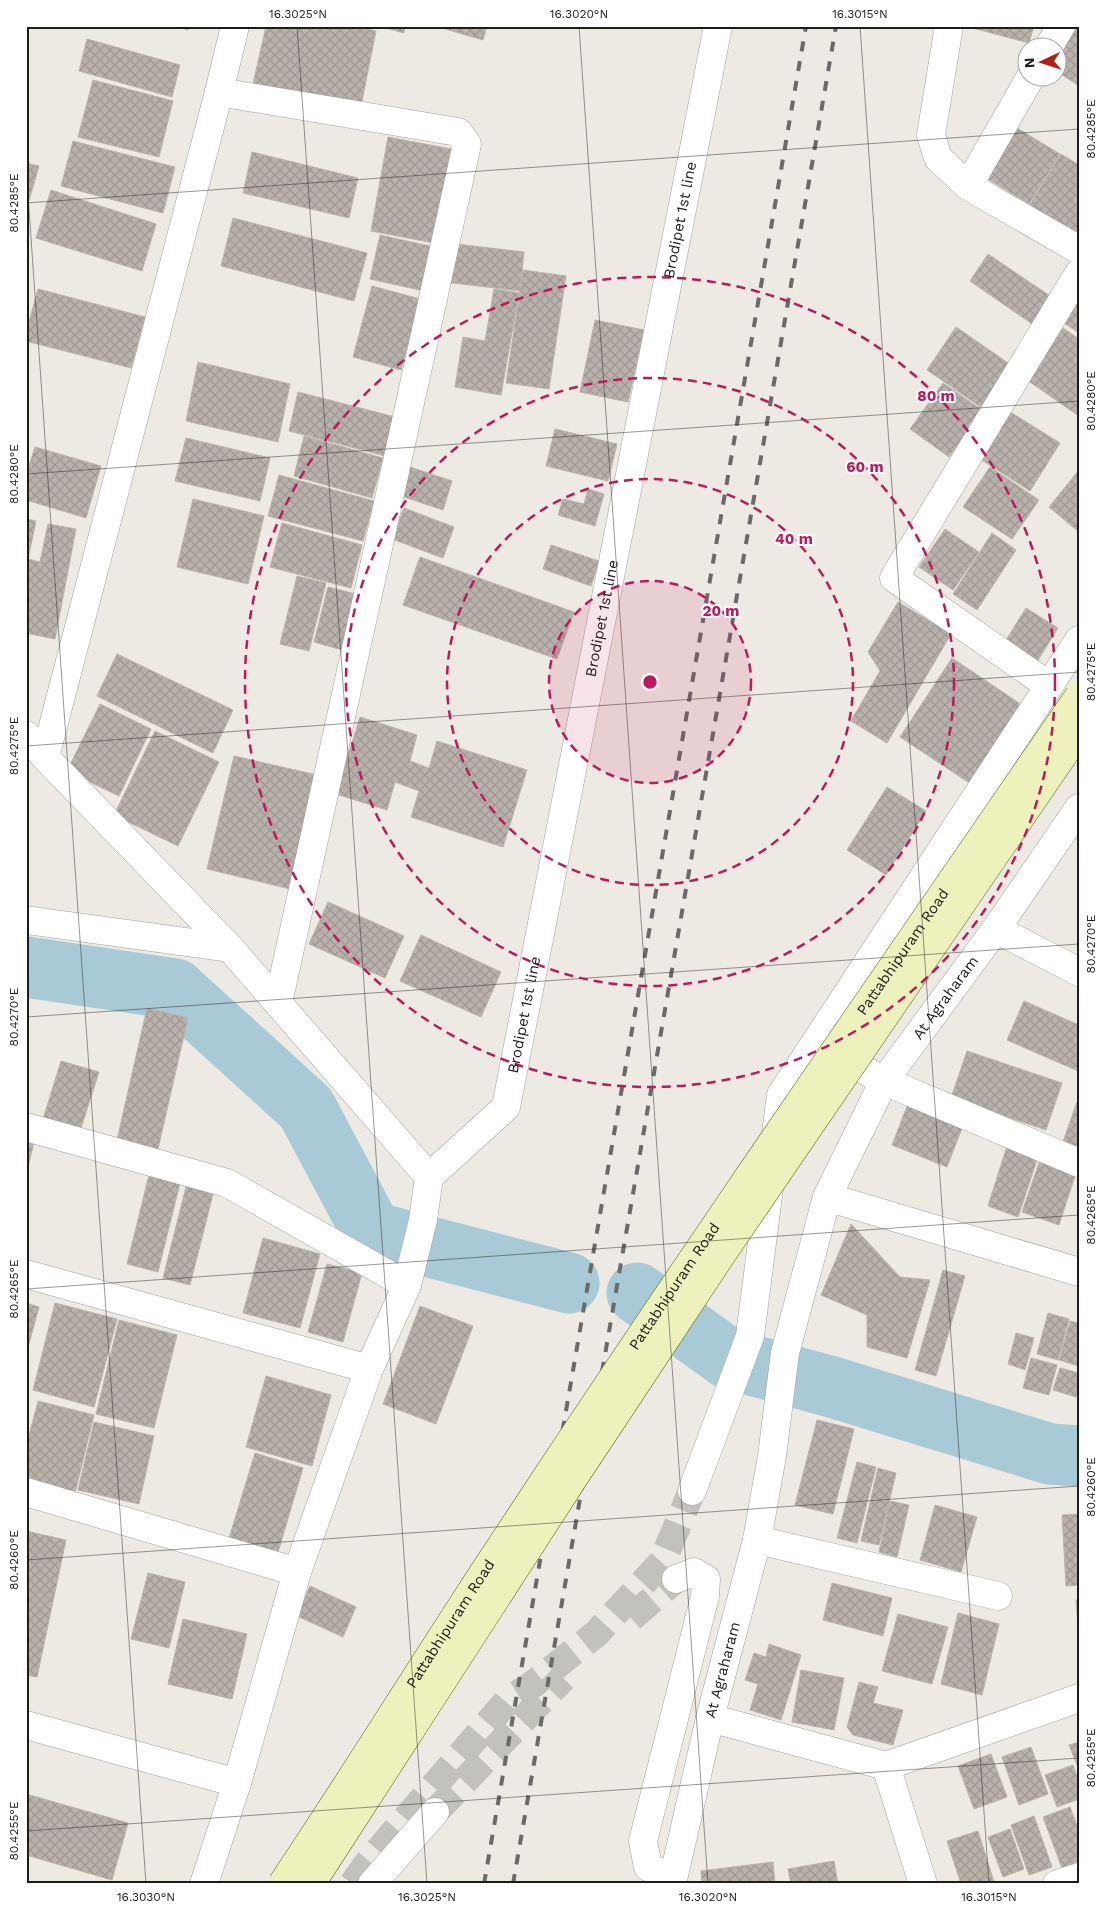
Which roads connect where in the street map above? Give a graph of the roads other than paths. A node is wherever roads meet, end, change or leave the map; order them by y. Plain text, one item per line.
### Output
1 (235, 26) edge
2 (718, 26) edge
3 (949, 26) edge
4 (1061, 26) edge
5 (1054, 38) edge
6 (1024, 88) edge
7 (220, 92) junction
8 (968, 186) junction
9 (1079, 250) edge
10 (1079, 273) edge
11 (1079, 640) edge
12 (1048, 685) junction
13 (1079, 696) edge
14 (1079, 732) edge
15 (26, 735) edge
16 (45, 757) junction
17 (1079, 808) edge
18 (26, 920) edge
19 (996, 929) junction
20 (230, 948) junction
21 (1079, 972) edge
22 (278, 1003) junction
23 (815, 1042) junction
24 (884, 1081) junction
25 (26, 1127) edge
26 (1079, 1163) edge
27 (428, 1177) junction
28 (827, 1197) junction
29 (1079, 1272) edge
30 (410, 1273) junction
31 (26, 1274) edge
32 (369, 1369) junction
33 (692, 1491) tunnel mouth
34 (26, 1492) edge
35 (758, 1540) junction
36 (296, 1572) junction
37 (676, 1579) tunnel mouth
38 (998, 1596) dead end
39 (1079, 1698) edge
40 (710, 1718) junction
41 (26, 1725) edge
42 (886, 1766) junction
43 (236, 1782) junction
44 (435, 1812) tunnel mouth
45 (1079, 1877) edge
46 (673, 1881) edge
47 (204, 1884) edge
48 (282, 1884) edge
49 (311, 1884) edge
50 (372, 1884) edge
51 (923, 1884) edge
52 (1058, 1884) edge

1 - 7 street
2 - 27 street, Brodipet 1st line
3 - 8 street
4 - 5 street
6 - 8 street
7 - 16 street
7 - 22 street
8 - 9 street
10 - 12 street
11 - 12 street
12 - 23 street
13 - 48 street, Pattabhipuram Road, bridge
14 - 49 street, Pattabhipuram Road, bridge
15 - 16 street
16 - 20 street
17 - 19 street, At Agraharam
18 - 20 street
19 - 21 street
19 - 24 street, At Agraharam
20 - 22 street
22 - 27 street
23 - 24 street
23 - 33 street
24 - 26 street
24 - 28 street, At Agraharam
25 - 30 street
27 - 30 street
28 - 29 street
28 - 35 street, At Agraharam
30 - 32 street
31 - 32 street
32 - 36 street
34 - 36 street
35 - 38 street
35 - 40 street, At Agraharam
36 - 43 street
37 - 46 street
39 - 42 street
40 - 42 street
40 - 46 street, At Agraharam
41 - 43 street
42 - 51 street
43 - 47 street
44 - 50 street
45 - 52 street

